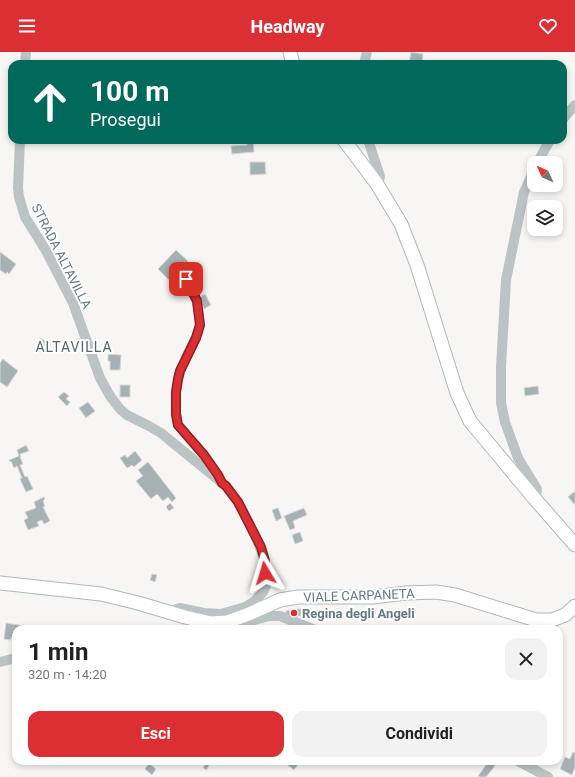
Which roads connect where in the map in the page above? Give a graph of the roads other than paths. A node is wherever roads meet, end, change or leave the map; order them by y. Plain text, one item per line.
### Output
1 (575, 105) edge
2 (567, 114) edge
3 (20, 144) edge
4 (347, 144) edge
5 (369, 144) edge
6 (548, 144) edge
7 (541, 156) edge
8 (377, 184) junction
9 (527, 185) edge
10 (186, 279) dead end
11 (222, 483) junction
12 (534, 498) junction
13 (575, 545) edge
14 (0, 583) edge
15 (575, 606) edge
16 (171, 613) junction
17 (227, 622) junction
18 (232, 625) edge
19 (237, 625) edge
20 (303, 625) edge
21 (12, 659) edge
22 (0, 662) edge
23 (526, 765) edge
24 (548, 777) edge

1 - 2 street
3 - 11 street, STRADA ALTAVILLA
4 - 8 main road
5 - 8 street
6 - 7 street
8 - 12 main road
9 - 12 street
10 - 11 street
11 - 16 street, STRADA ALTAVILLA
12 - 13 main road
14 - 16 main road, VIALE CARPANETA
15 - 17 main road, VIALE CARPANETA
16 - 17 main road, VIALE CARPANETA
17 - 18 street
19 - 20 street
21 - 22 street
23 - 24 street

